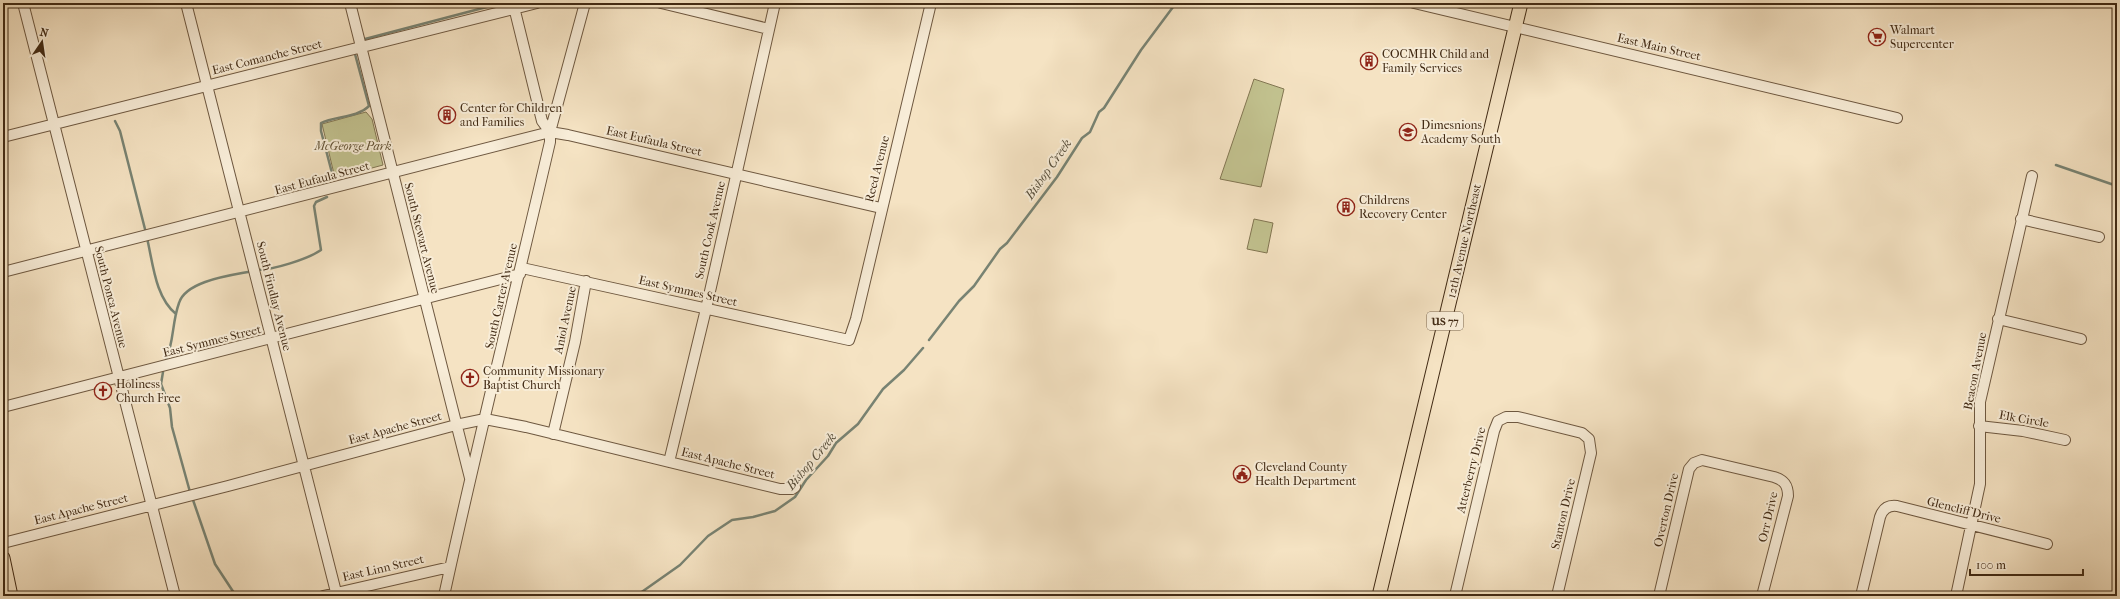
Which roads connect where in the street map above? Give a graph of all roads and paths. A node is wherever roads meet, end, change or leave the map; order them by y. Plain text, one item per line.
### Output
1 (23, 3) edge
2 (186, 3) edge
3 (350, 3) edge
4 (537, 3) edge
5 (585, 3) edge
6 (661, 3) edge
7 (775, 3) edge
8 (931, 3) edge
9 (1414, 3) edge
10 (1521, 3) edge
11 (513, 5) edge
12 (1515, 26) junction
13 (769, 29) junction
14 (361, 48) junction
15 (208, 86) junction
16 (1897, 118) dead end
17 (53, 125) junction
18 (550, 132) junction
19 (3, 138) edge
20 (392, 172) junction
21 (737, 174) junction
22 (2032, 176) dead end
23 (881, 208) junction
24 (239, 213) junction
25 (2021, 219) junction
26 (2099, 237) dead end
27 (86, 250) junction
28 (521, 271) junction
29 (3, 272) edge
30 (586, 281) junction
31 (425, 300) junction
32 (706, 309) junction
33 (1998, 319) junction
34 (271, 339) junction
35 (2081, 339) dead end
36 (849, 340) joint
37 (118, 378) junction
38 (3, 407) edge
39 (485, 419) junction
40 (456, 425) junction
41 (1979, 426) junction
42 (553, 434) junction
43 (1589, 439) joint
44 (2065, 440) dead end
45 (669, 462) junction
46 (304, 465) junction
47 (1725, 466) joint
48 (470, 479) junction
49 (795, 487) dead end
50 (150, 505) junction
51 (1972, 525) junction
52 (3, 543) edge
53 (2047, 544) dead end
54 (3, 558) edge
55 (450, 567) junction
56 (336, 594) edge
57 (11, 596) edge
58 (175, 596) edge
59 (323, 596) edge
60 (444, 596) edge
61 (1379, 596) edge
62 (1455, 596) edge
63 (1557, 596) edge
64 (1659, 596) edge
65 (1762, 596) edge
66 (1862, 596) edge
67 (1956, 596) edge

1 - 17 street, South Ponca Avenue
2 - 15 street, South Findlay Avenue
3 - 14 street, South Stewart Avenue
4 - 11 street, East Comanche Street
5 - 18 street, South Carter Avenue
6 - 13 street
7 - 13 street, South Cook Avenue
8 - 23 street, Reed Avenue
9 - 12 street, East Main Street
10 - 12 main road, 12th Avenue Northeast / US 77
11 - 14 street, East Comanche Street
11 - 18 street
12 - 16 street, East Main Street
12 - 61 main road, 12th Avenue Northeast / US 77
13 - 21 street, South Cook Avenue
14 - 15 street, East Comanche Street
14 - 20 street, South Stewart Avenue
15 - 17 street, East Comanche Street
15 - 24 street, South Findlay Avenue
17 - 19 street, East Comanche Street
17 - 27 street, South Ponca Avenue
18 - 20 street, East Eufaula Street
18 - 21 street, East Eufaula Street
18 - 28 street, South Carter Avenue
20 - 24 street, East Eufaula Street
20 - 31 street, South Stewart Avenue
21 - 23 street, East Eufaula Street
21 - 32 street, South Cook Avenue
22 - 25 street, Beacon Avenue
23 - 36 street, Reed Avenue
24 - 27 street, East Eufaula Street
24 - 34 street, South Findlay Avenue
25 - 26 street
25 - 33 street, Beacon Avenue
27 - 29 street, East Eufaula Street
27 - 37 street, South Ponca Avenue
28 - 30 street, East Symmes Street
28 - 31 street, East Symmes Street
28 - 39 street, South Carter Avenue
30 - 32 street, East Symmes Street
30 - 42 street, Aniol Avenue
31 - 34 street, East Symmes Street
31 - 40 street, South Stewart Avenue
32 - 36 street, East Symmes Street
32 - 45 street, South Cook Avenue
33 - 35 street
33 - 41 street, Beacon Avenue
34 - 37 street, East Symmes Street
34 - 46 street, South Findlay Avenue
37 - 38 street, East Symmes Street
37 - 50 street, South Ponca Avenue
39 - 40 street, East Apache Street
39 - 42 street, East Apache Street
39 - 48 street, South Carter Avenue
40 - 46 street, East Apache Street
40 - 48 street, South Stewart Avenue
41 - 44 street, Elk Circle
41 - 51 street, Beacon Avenue
42 - 45 street, East Apache Street
43 - 62 street, Atterberry Drive
43 - 63 street, Stanton Drive
45 - 49 street, East Apache Street
46 - 50 street, East Apache Street
46 - 56 street, South Findlay Avenue
47 - 64 street, Overton Drive
47 - 65 street, Orr Drive
48 - 55 street, South Carter Avenue
50 - 52 street, East Apache Street
50 - 58 street, South Ponca Avenue
51 - 53 street, Glencliff Drive
51 - 66 street, Glencliff Drive
51 - 67 street, Beacon Avenue
54 - 57 main road
55 - 56 street, East Linn Street
55 - 60 street, South Carter Avenue
56 - 59 street, East Linn Street

